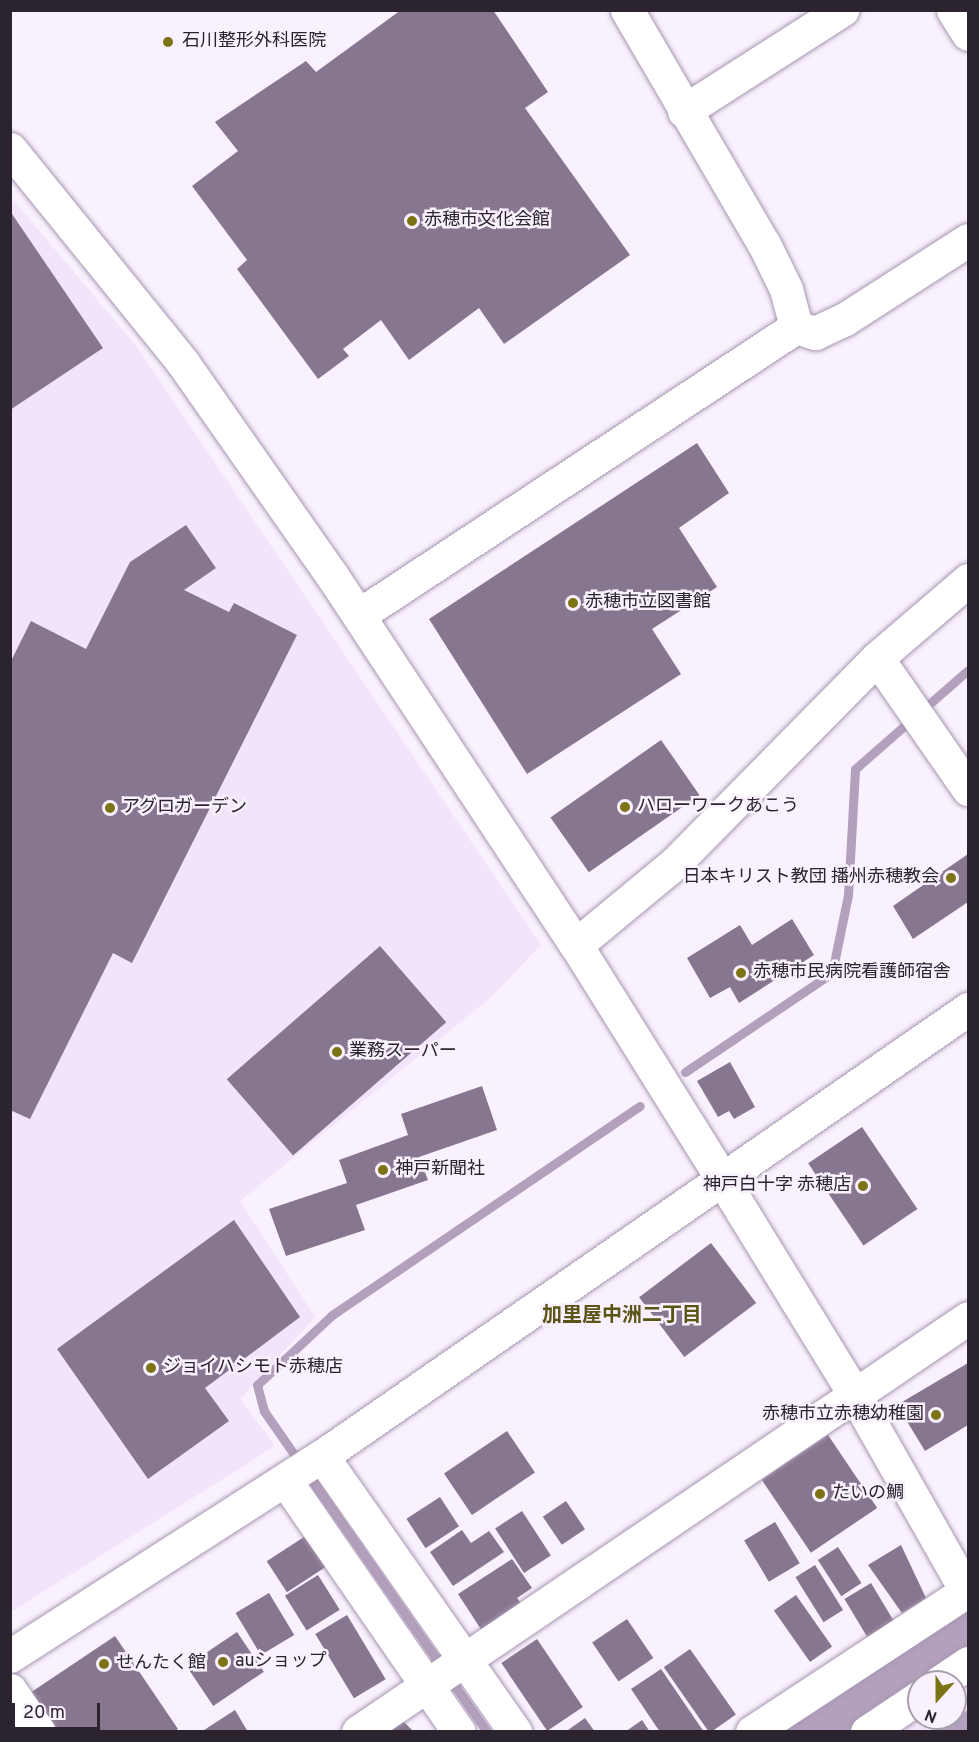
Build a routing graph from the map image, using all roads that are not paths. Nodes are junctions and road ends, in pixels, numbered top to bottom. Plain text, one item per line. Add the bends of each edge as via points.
1 (627, 10) edge
2 (842, 10) edge
3 (953, 10) edge
4 (969, 34) edge
5 (684, 111) junction
6 (10, 149) edge
7 (969, 240) edge
8 (796, 327) junction
9 (969, 580) edge
10 (359, 615) junction
11 (877, 658) junction
12 (968, 786) edge
13 (576, 945) junction
14 (969, 1009) edge
15 (722, 1179) junction
16 (969, 1318) edge
17 (856, 1397) junction
18 (303, 1469) junction
19 (968, 1592) edge
20 (10, 1656) edge
21 (466, 1661) junction
22 (428, 1686) junction
23 (10, 1690) edge
24 (907, 1704) edge
25 (39, 1731) edge
26 (358, 1731) edge
27 (459, 1731) edge
28 (515, 1731) edge
29 (752, 1731) edge
30 (867, 1731) edge

1 - 5 street
2 - 5 street
3 - 4 street
5 - 8 street via 764,244 786,290
6 - 10 street via 183,363
7 - 8 street via 845,319 815,333
8 - 10 street
9 - 11 street
10 - 13 street
11 - 12 street
11 - 13 street via 675,863
13 - 15 street
14 - 15 street
15 - 17 street
15 - 18 street
16 - 17 street
17 - 19 street
17 - 21 street
18 - 20 street
18 - 21 street
18 - 22 street
19 - 29 street
21 - 22 street
21 - 28 street
22 - 26 street
22 - 27 street
23 - 25 street
24 - 30 street

